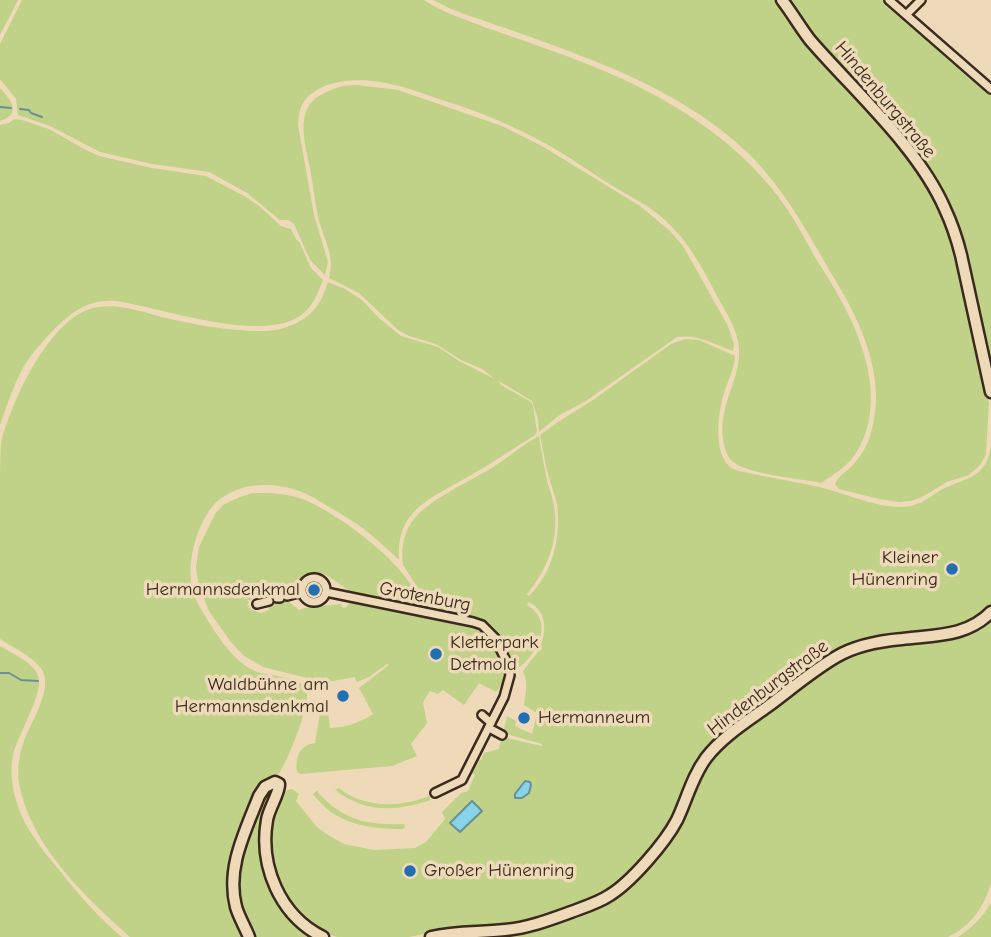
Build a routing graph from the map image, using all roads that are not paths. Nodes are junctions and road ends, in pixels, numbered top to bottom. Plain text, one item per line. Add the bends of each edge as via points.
1 (782, 0) edge
2 (889, 0) edge
3 (921, 0) edge
4 (906, 15) junction
5 (991, 89) edge
6 (991, 392) edge
7 (302, 592) junction
8 (326, 592) junction
9 (274, 600) dead end
10 (991, 612) edge
11 (482, 715) dead end
12 (490, 725) junction
13 (502, 735) dead end
14 (435, 793) dead end
15 (249, 937) edge
16 (323, 937) edge
17 (431, 937) edge

1 - 6 main road, Hindenburgstraße via 808,37 890,128 945,208 961,255
2 - 4 street
3 - 4 street
4 - 5 street
7 - 8 street via 309,601 319,600
7 - 8 street via 303,584 317,578
7 - 9 street
8 - 12 street, Grotenburg via 488,627 513,671
10 - 17 main road, Hindenburgstraße via 976,625 955,633 851,649 811,674 711,752 674,826 611,894 530,926
11 - 12 street
12 - 13 street
12 - 14 street, Grotenburg via 462,780
15 - 16 main road via 236,908 233,869 258,796 274,782 280,787 266,831 270,875 292,912

